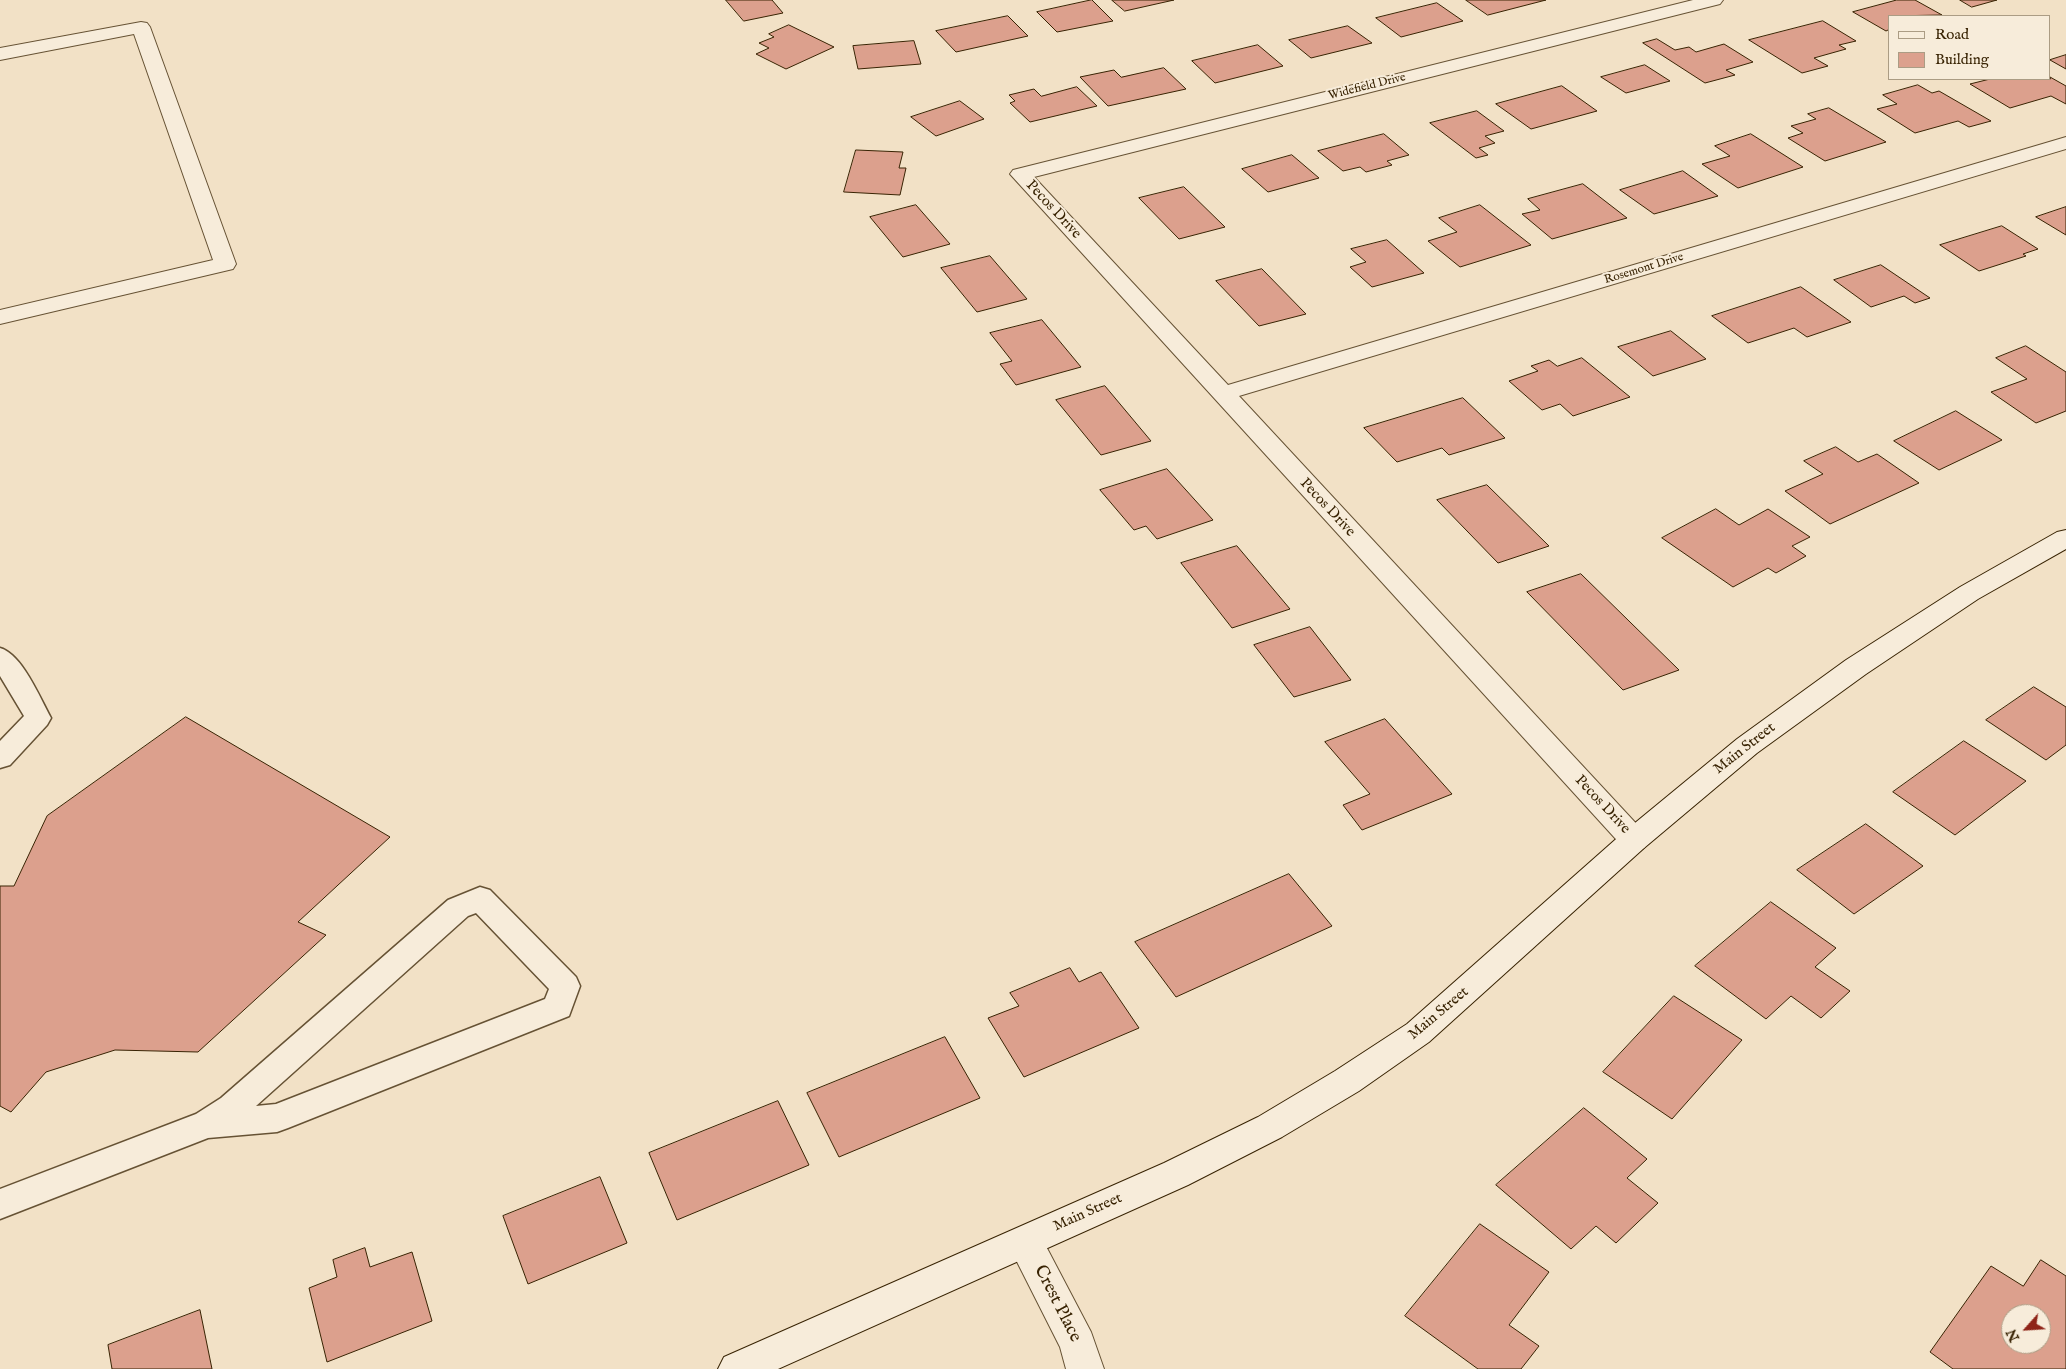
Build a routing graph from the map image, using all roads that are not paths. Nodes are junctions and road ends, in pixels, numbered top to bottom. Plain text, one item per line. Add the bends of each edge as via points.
1 (1714, 0) edge
2 (0, 54) edge
3 (2066, 144) edge
4 (1020, 174) joint
5 (0, 317) edge
6 (1222, 394) junction
7 (2066, 538) edge
8 (0, 657) edge
9 (0, 758) edge
10 (1634, 840) junction
11 (207, 1124) junction
12 (0, 1204) edge
13 (1025, 1242) junction
14 (737, 1369) edge
15 (1085, 1369) edge

1 - 4 street, Widefield Drive
2 - 5 street via 141,28 225,264
3 - 6 street, Rosemont Drive
4 - 6 street, Pecos Drive
6 - 10 street, Pecos Drive
7 - 10 street, Main Street via 1969,593 1856,667 1747,746
8 - 9 lane via 18,681 38,718
10 - 13 street, Main Street via 1418,1033 1347,1082 1270,1127 1185,1170
11 - 11 lane via 232,1108 458,908 480,898 565,986 558,1007 277,1118
11 - 12 lane
13 - 14 street, Main Street
13 - 15 street, Crest Place via 1078,1344

